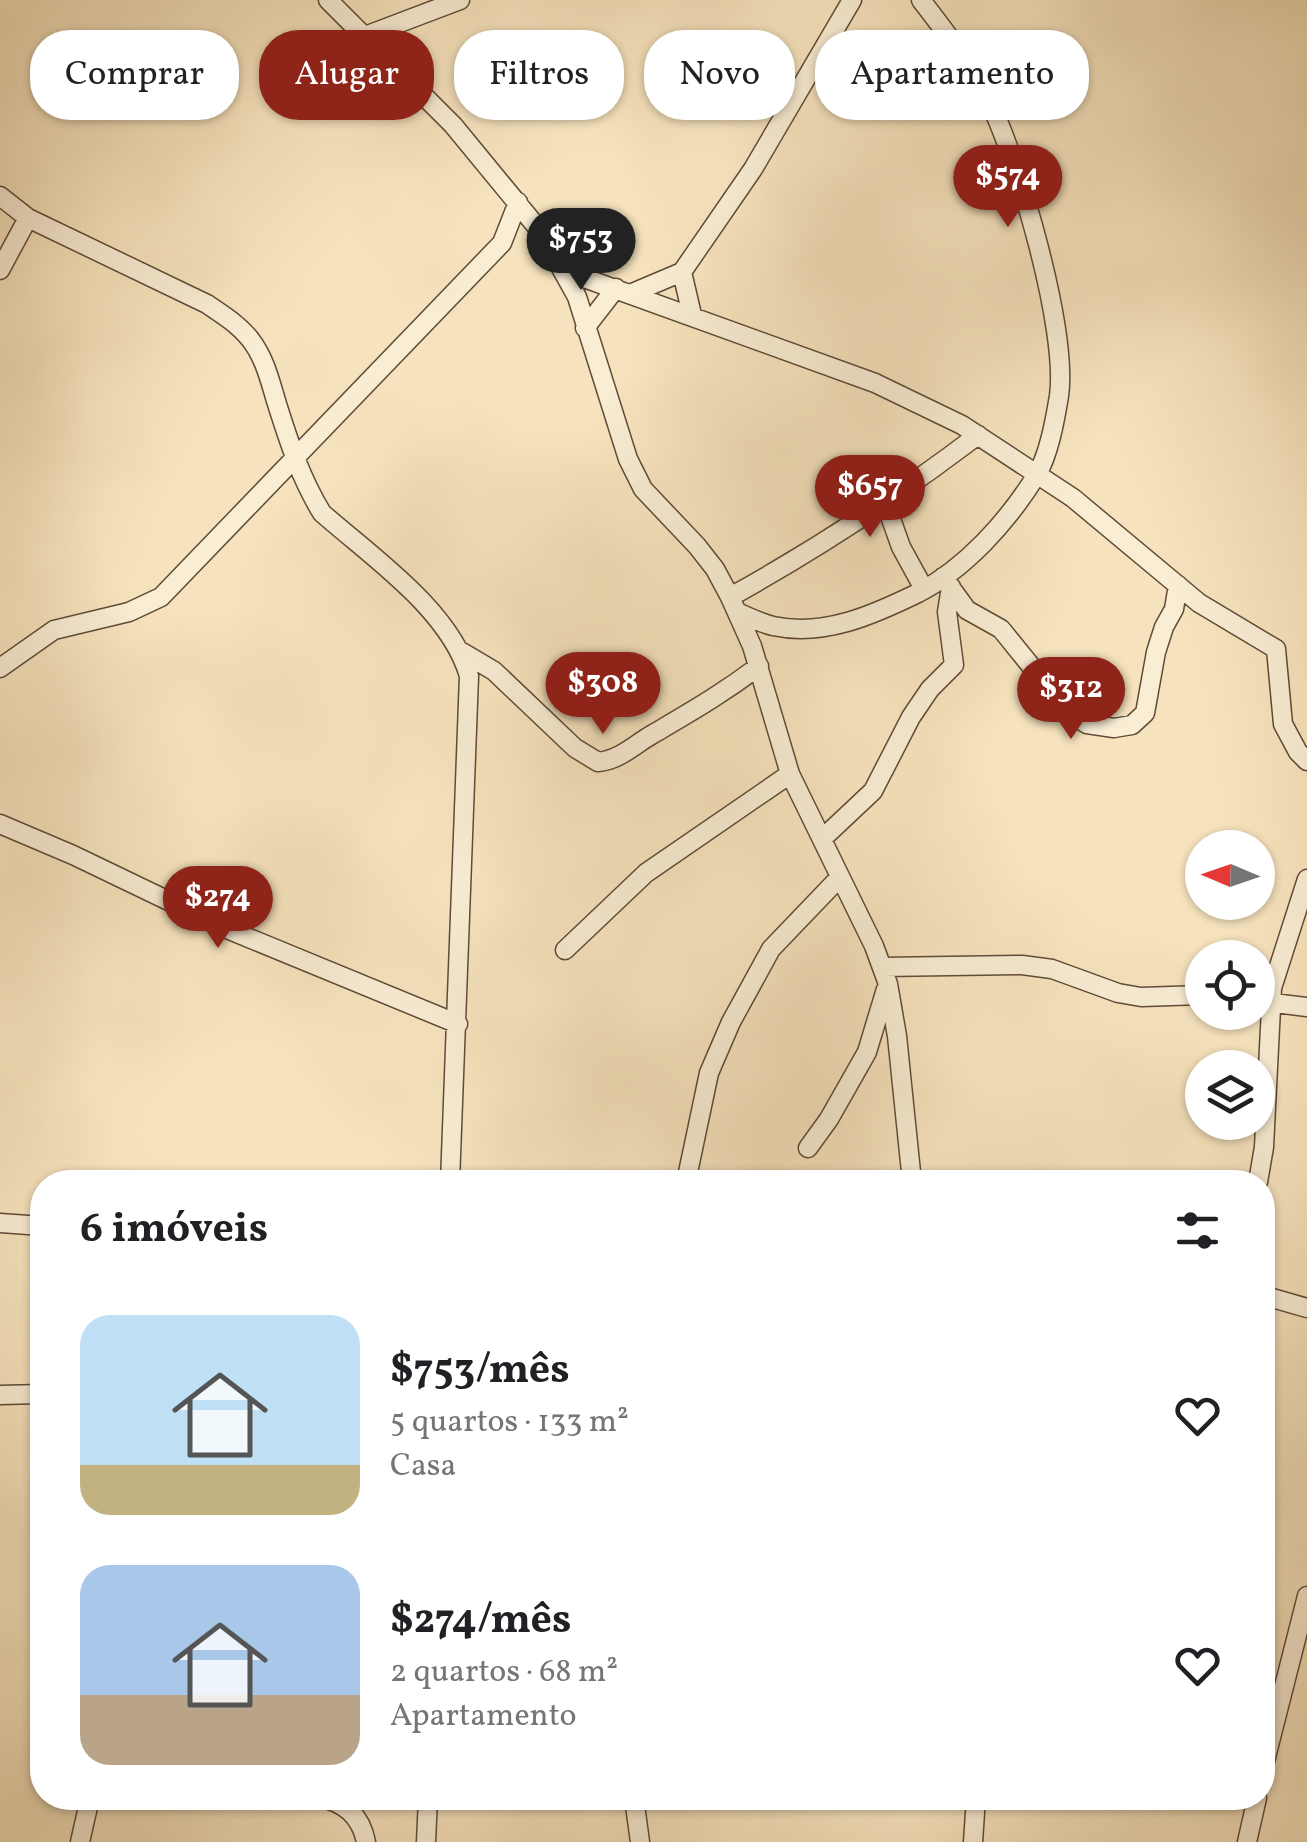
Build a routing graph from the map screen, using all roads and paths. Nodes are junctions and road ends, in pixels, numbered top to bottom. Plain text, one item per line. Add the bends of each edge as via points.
1 (328, 0) edge
2 (460, 0) edge
3 (852, 0) edge
4 (921, 0) edge
5 (358, 30) edge
6 (380, 30) edge
7 (434, 106) edge
8 (0, 196) edge
9 (518, 202) junction
10 (28, 218) junction
11 (541, 232) junction
12 (502, 243) junction
13 (0, 270) edge
14 (565, 271) junction
15 (682, 272) junction
16 (623, 291) junction
17 (692, 315) junction
18 (585, 328) junction
19 (978, 435) junction
20 (294, 456) junction
21 (1038, 473) junction
22 (885, 502) junction
23 (947, 582) junction
24 (1178, 585) junction
25 (924, 589) junction
26 (1199, 603) junction
27 (734, 604) junction
28 (1174, 609) junction
29 (773, 626) junction
30 (752, 646) junction
31 (462, 652) junction
32 (759, 666) junction
33 (0, 668) edge
34 (1307, 761) edge
35 (790, 774) junction
36 (0, 824) edge
37 (822, 839) junction
38 (840, 877) junction
39 (1307, 878) edge
40 (565, 950) dead end
41 (1275, 970) edge
42 (885, 975) junction
43 (1185, 996) edge
44 (1275, 1003) edge
45 (1307, 1007) edge
46 (458, 1024) junction
47 (1264, 1030) edge
48 (808, 1148) dead end
49 (451, 1170) edge
50 (689, 1170) edge
51 (911, 1170) edge
52 (1260, 1170) edge
53 (0, 1224) edge
54 (30, 1225) edge
55 (1275, 1298) edge
56 (1307, 1308) edge
57 (30, 1394) edge
58 (0, 1395) edge
59 (1307, 1596) edge
60 (1275, 1722) edge
61 (87, 1810) edge
62 (347, 1810) edge
63 (427, 1810) edge
64 (636, 1810) edge
65 (975, 1810) edge
66 (1255, 1810) edge
67 (80, 1842) edge
68 (366, 1842) edge
69 (426, 1842) edge
70 (640, 1842) edge
71 (973, 1842) edge
72 (1248, 1842) edge

1 - 5 street
2 - 6 street
3 - 15 street via 753,169
4 - 21 street via 988,100 1021,183 1057,337 1060,392
7 - 9 street
8 - 10 street
9 - 11 street
9 - 12 street
10 - 13 street
10 - 20 street via 231,320 267,368
11 - 12 street
11 - 14 street
12 - 20 street
14 - 16 street
14 - 18 street
15 - 16 street
15 - 17 street
16 - 17 street
16 - 18 street
17 - 19 street via 875,384
18 - 27 street via 643,490 706,557
19 - 21 street
19 - 22 street
20 - 31 street via 322,513 443,624
20 - 33 street via 161,597 54,630
21 - 23 street
21 - 24 street
22 - 25 street
22 - 27 street
23 - 25 street
23 - 28 street via 967,610 1001,629 1069,713 1114,728 1132,725 1146,712 1156,652
23 - 37 street via 954,665 930,688 873,792
24 - 26 street
24 - 28 street
25 - 29 street via 855,622
26 - 28 street
26 - 34 street via 1276,649 1282,724
27 - 29 street
27 - 30 street
29 - 30 street
30 - 32 street
31 - 32 street via 598,762 691,714
31 - 46 street via 469,676
32 - 35 street
35 - 37 street
35 - 40 street via 646,873
36 - 46 street via 227,929
37 - 38 street
38 - 42 street
38 - 50 street via 771,949 731,1022 709,1072
39 - 41 street
42 - 43 street via 1022,965 1118,994
42 - 48 street via 867,1052
42 - 51 street
44 - 45 street
46 - 49 street
47 - 52 street
53 - 54 street
55 - 56 street
57 - 58 street
59 - 60 street
61 - 67 street
62 - 68 street via 362,1825
63 - 69 street
64 - 70 street
65 - 71 street
66 - 72 street

